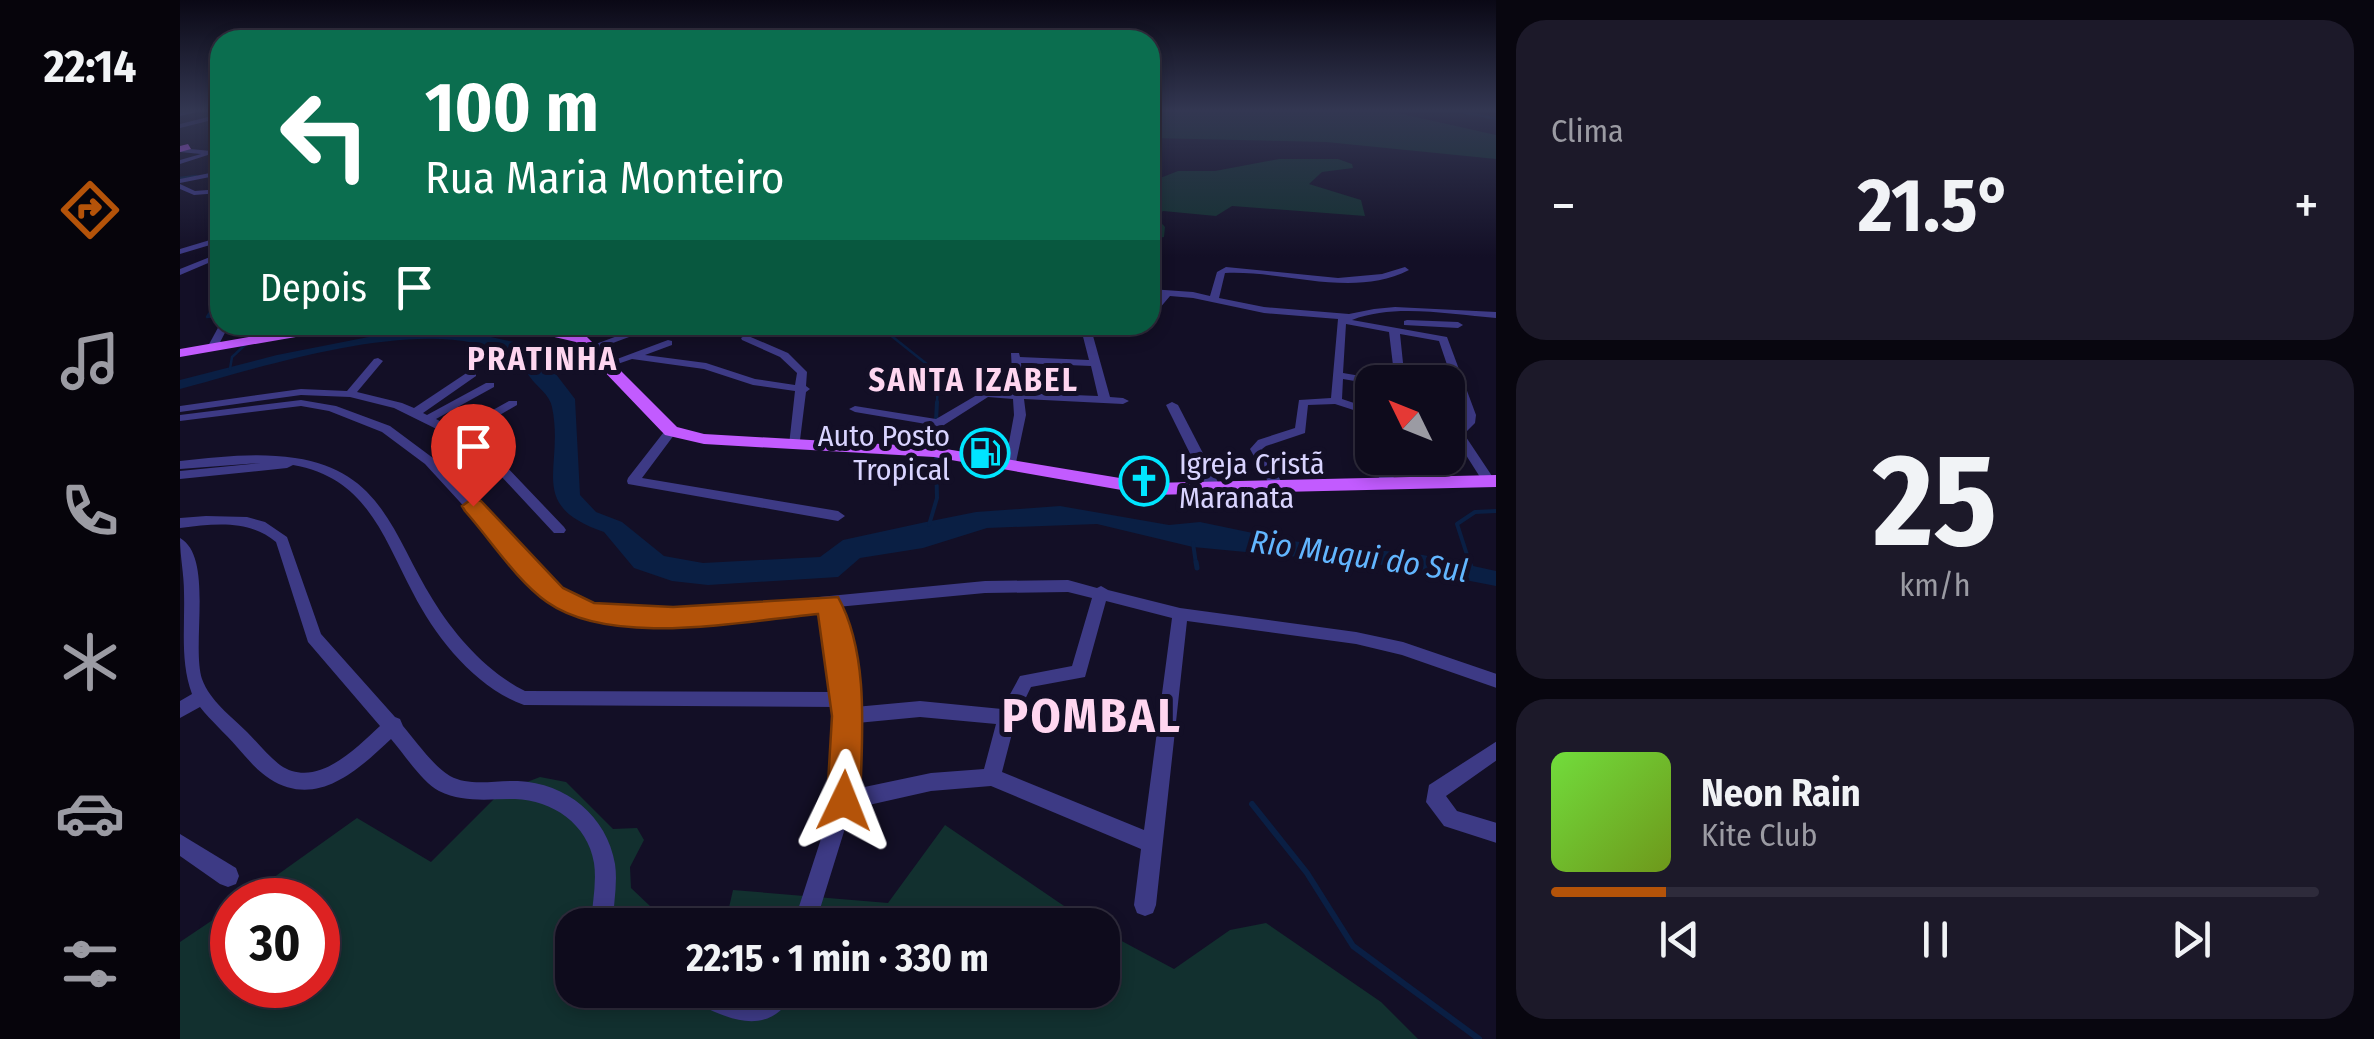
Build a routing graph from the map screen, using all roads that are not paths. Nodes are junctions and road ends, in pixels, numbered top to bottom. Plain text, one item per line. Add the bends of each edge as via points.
1 (210, 176) edge
2 (180, 184) edge
3 (210, 192) edge
4 (210, 242) edge
5 (180, 252) edge
6 (210, 260) edge
7 (1404, 270) dead end
8 (180, 272) edge
9 (1160, 293) edge
10 (1168, 293) junction
11 (1214, 299) junction
12 (1160, 302) edge
13 (1496, 316) edge
14 (1345, 319) junction
15 (1372, 325) junction
16 (1458, 325) dead end
17 (1394, 328) junction
18 (219, 335) edge
19 (285, 335) edge
20 (566, 335) edge
21 (630, 335) edge
22 (1088, 335) edge
23 (746, 338) dead end
24 (668, 343) dead end
25 (212, 348) junction
26 (590, 348) junction
27 (180, 353) edge
28 (632, 356) junction
29 (378, 361) dead end
30 (1096, 362) junction
31 (606, 365) junction
32 (1398, 365) edge
33 (1452, 365) edge
34 (472, 374) dead end
35 (1338, 376) junction
36 (1355, 379) edge
37 (490, 385) dead end
38 (804, 389) junction
39 (350, 394) junction
40 (1019, 395) junction
41 (306, 398) junction
42 (1105, 400) junction
43 (1123, 401) dead end
44 (1336, 401) junction
45 (1465, 401) edge
46 (513, 403) dead end
47 (1172, 405) dead end
48 (1355, 407) edge
49 (180, 408) edge
50 (855, 409) dead end
51 (416, 412) junction
52 (180, 418) edge
53 (429, 418) junction
54 (938, 424) junction
55 (1465, 425) edge
56 (671, 431) junction
57 (460, 433) junction
58 (795, 446) junction
59 (1465, 447) edge
60 (934, 452) junction
61 (1011, 464) junction
62 (183, 472) edge
63 (1384, 475) edge
64 (1493, 482) edge
65 (1392, 484) junction
66 (1277, 486) junction
67 (1206, 488) junction
68 (838, 516) dead end
69 (180, 523) edge
70 (560, 530) dead end
71 (180, 543) edge
72 (1101, 592) junction
73 (829, 604) junction
74 (1188, 615) junction
75 (1496, 681) edge
76 (203, 696) junction
77 (847, 708) junction
78 (180, 710) edge
79 (1006, 717) junction
80 (394, 725) junction
81 (1496, 750) edge
82 (991, 778) junction
83 (844, 801) junction
84 (1496, 833) edge
85 (1152, 843) junction
86 (180, 844) edge
87 (228, 876) dead end
88 (1145, 905) dead end
89 (603, 908) edge
90 (809, 908) edge
91 (729, 1008) edge
92 (772, 1008) edge

1 - 2 street
2 - 3 street
4 - 5 street
6 - 8 street
7 - 11 street via 1346,281 1226,270
9 - 10 street
10 - 11 street
10 - 12 street
11 - 14 street
13 - 14 street via 1412,312
14 - 15 street
14 - 35 street
15 - 16 street
15 - 17 street
17 - 32 street
17 - 33 street via 1443,339
18 - 25 street
19 - 25 main road
20 - 26 main road
21 - 26 street
22 - 30 street
23 - 38 street via 794,362
24 - 28 street
25 - 27 main road
26 - 31 main road
28 - 31 street
28 - 38 street
29 - 39 street
30 - 40 street via 1015,358
30 - 42 street
31 - 56 main road
34 - 51 street
35 - 36 street
35 - 44 street
37 - 53 street
38 - 58 street
39 - 41 street
39 - 51 street
40 - 42 street
40 - 54 street via 978,396
40 - 61 street
41 - 49 street via 259,395
41 - 52 street
41 - 73 street via 409,442 544,585 590,613 673,617
42 - 43 street
44 - 48 street
44 - 66 street via 1303,402 1301,430 1256,449
45 - 55 street
46 - 57 street
47 - 67 street
50 - 54 street
51 - 53 street
53 - 57 street
54 - 60 street
56 - 58 main road
56 - 68 street via 633,481
57 - 70 street
58 - 60 main road
59 - 64 street
60 - 61 main road
61 - 67 main road via 1117,485
62 - 77 street via 303,462 344,479 388,527 432,618 510,692
63 - 65 street
64 - 65 main road
65 - 66 main road
66 - 67 main road
69 - 80 street via 248,522 274,532 314,637
71 - 76 street via 195,605 192,675
72 - 73 street via 985,587
72 - 74 street
72 - 79 street via 1080,672 1026,681
73 - 77 street
74 - 75 street via 1356,638
74 - 85 street
76 - 78 street
76 - 80 street via 278,775 301,782 352,763
77 - 79 street
77 - 83 street
79 - 82 street
80 - 89 street via 438,780 457,792 527,790 576,810 598,838 605,865
81 - 84 street via 1436,792 1451,818
82 - 83 street via 930,782
82 - 85 street
83 - 90 street
85 - 88 street
86 - 87 street
91 - 92 street via 762,1016

